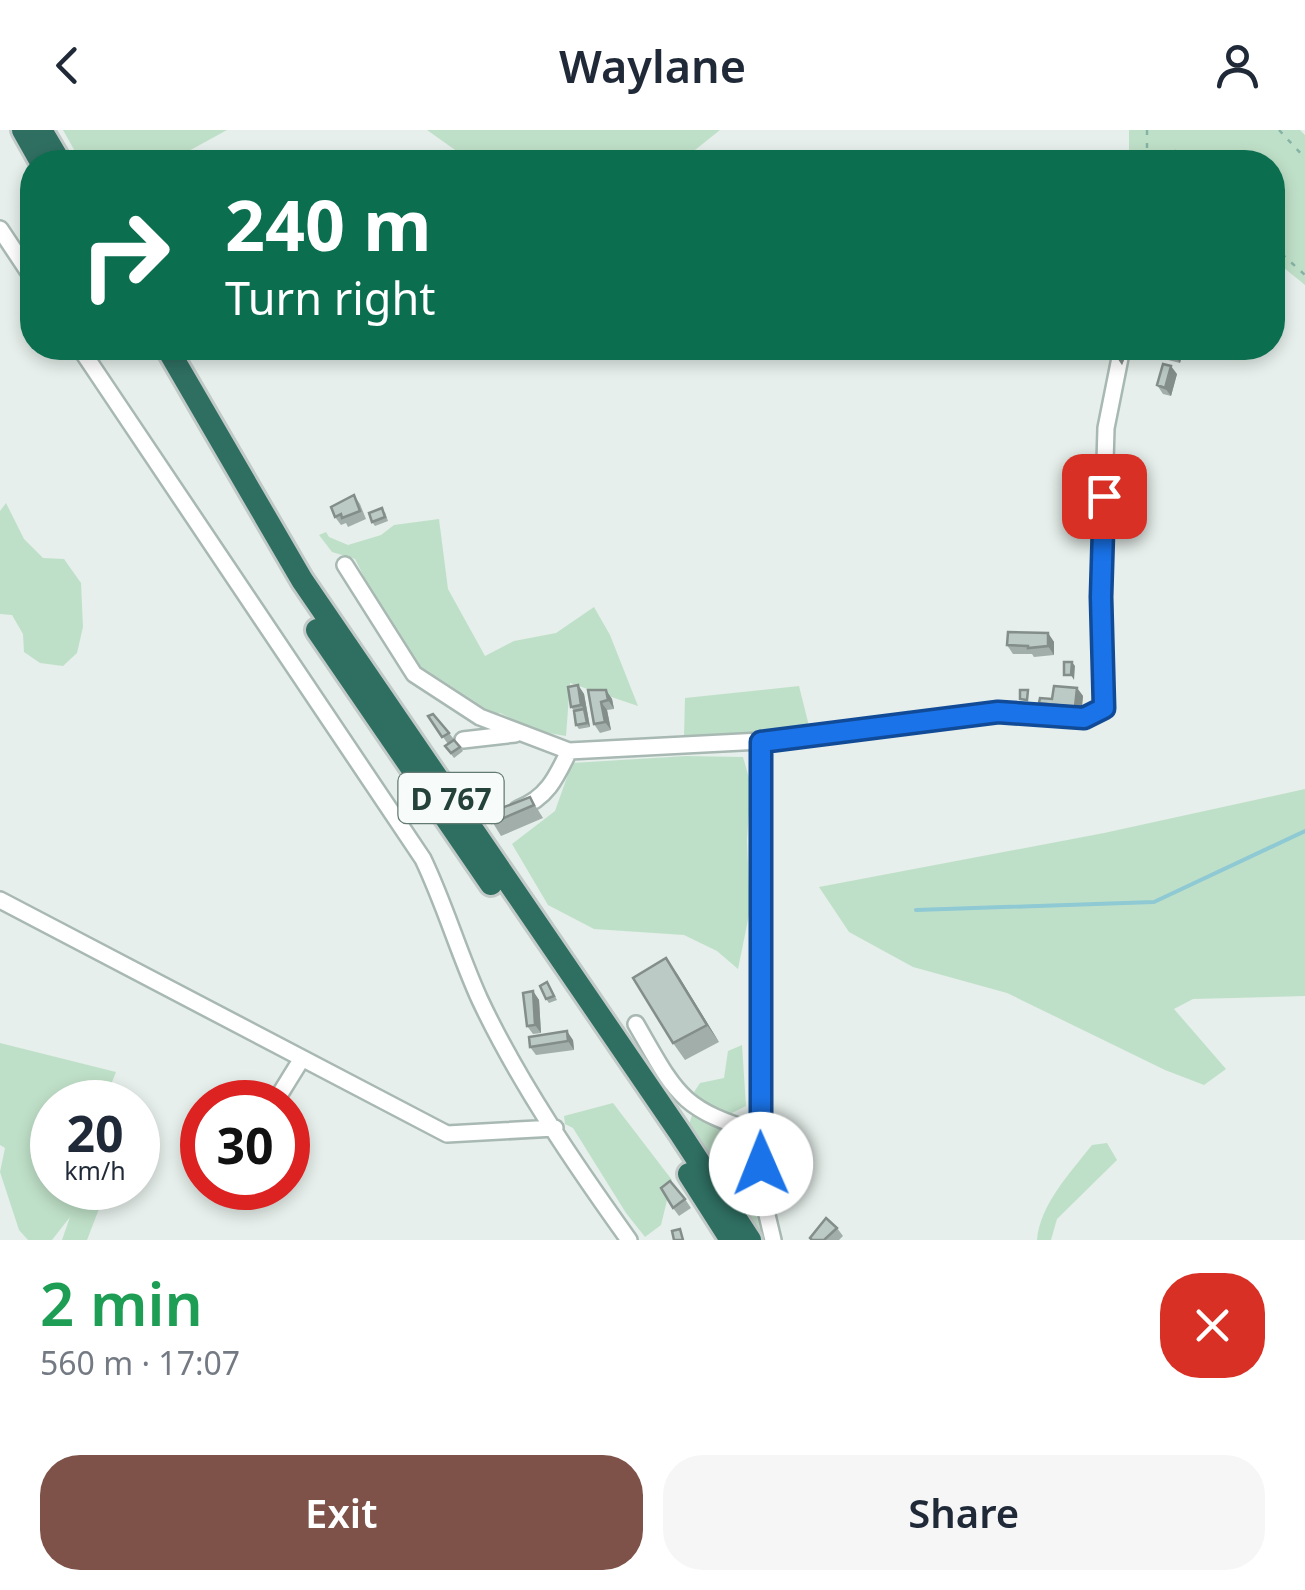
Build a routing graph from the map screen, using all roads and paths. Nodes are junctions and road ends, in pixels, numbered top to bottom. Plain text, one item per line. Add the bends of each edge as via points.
1 (1280, 130) edge
2 (1305, 158) edge
3 (0, 229) edge
4 (1285, 256) edge
5 (20, 260) edge
6 (1305, 274) edge
7 (88, 360) edge
8 (155, 360) edge
9 (173, 360) edge
10 (1120, 360) edge
11 (345, 564) dead end
12 (519, 734) junction
13 (463, 740) dead end
14 (761, 742) junction
15 (568, 751) junction
16 (512, 812) edge
17 (0, 900) edge
18 (636, 1024) dead end
19 (302, 1060) junction
20 (289, 1080) edge
21 (555, 1128) junction
22 (760, 1133) junction
23 (630, 1240) edge
24 (732, 1240) edge
25 (750, 1240) edge
26 (773, 1240) edge

1 - 2 path
3 - 5 street
4 - 6 path
7 - 21 street via 424,859 479,997
8 - 24 highway, D 767 via 296,599
9 - 25 highway, D 767 via 312,594
10 - 14 street via 1106,428 1104,708 1084,718 998,712
11 - 12 street via 414,674 480,718
12 - 13 street
12 - 15 street
14 - 15 street
14 - 22 street
15 - 16 street via 552,787
17 - 19 street
18 - 22 street via 674,1090 711,1118
19 - 20 street
19 - 21 street via 447,1134
21 - 23 street
22 - 26 street via 762,1194

